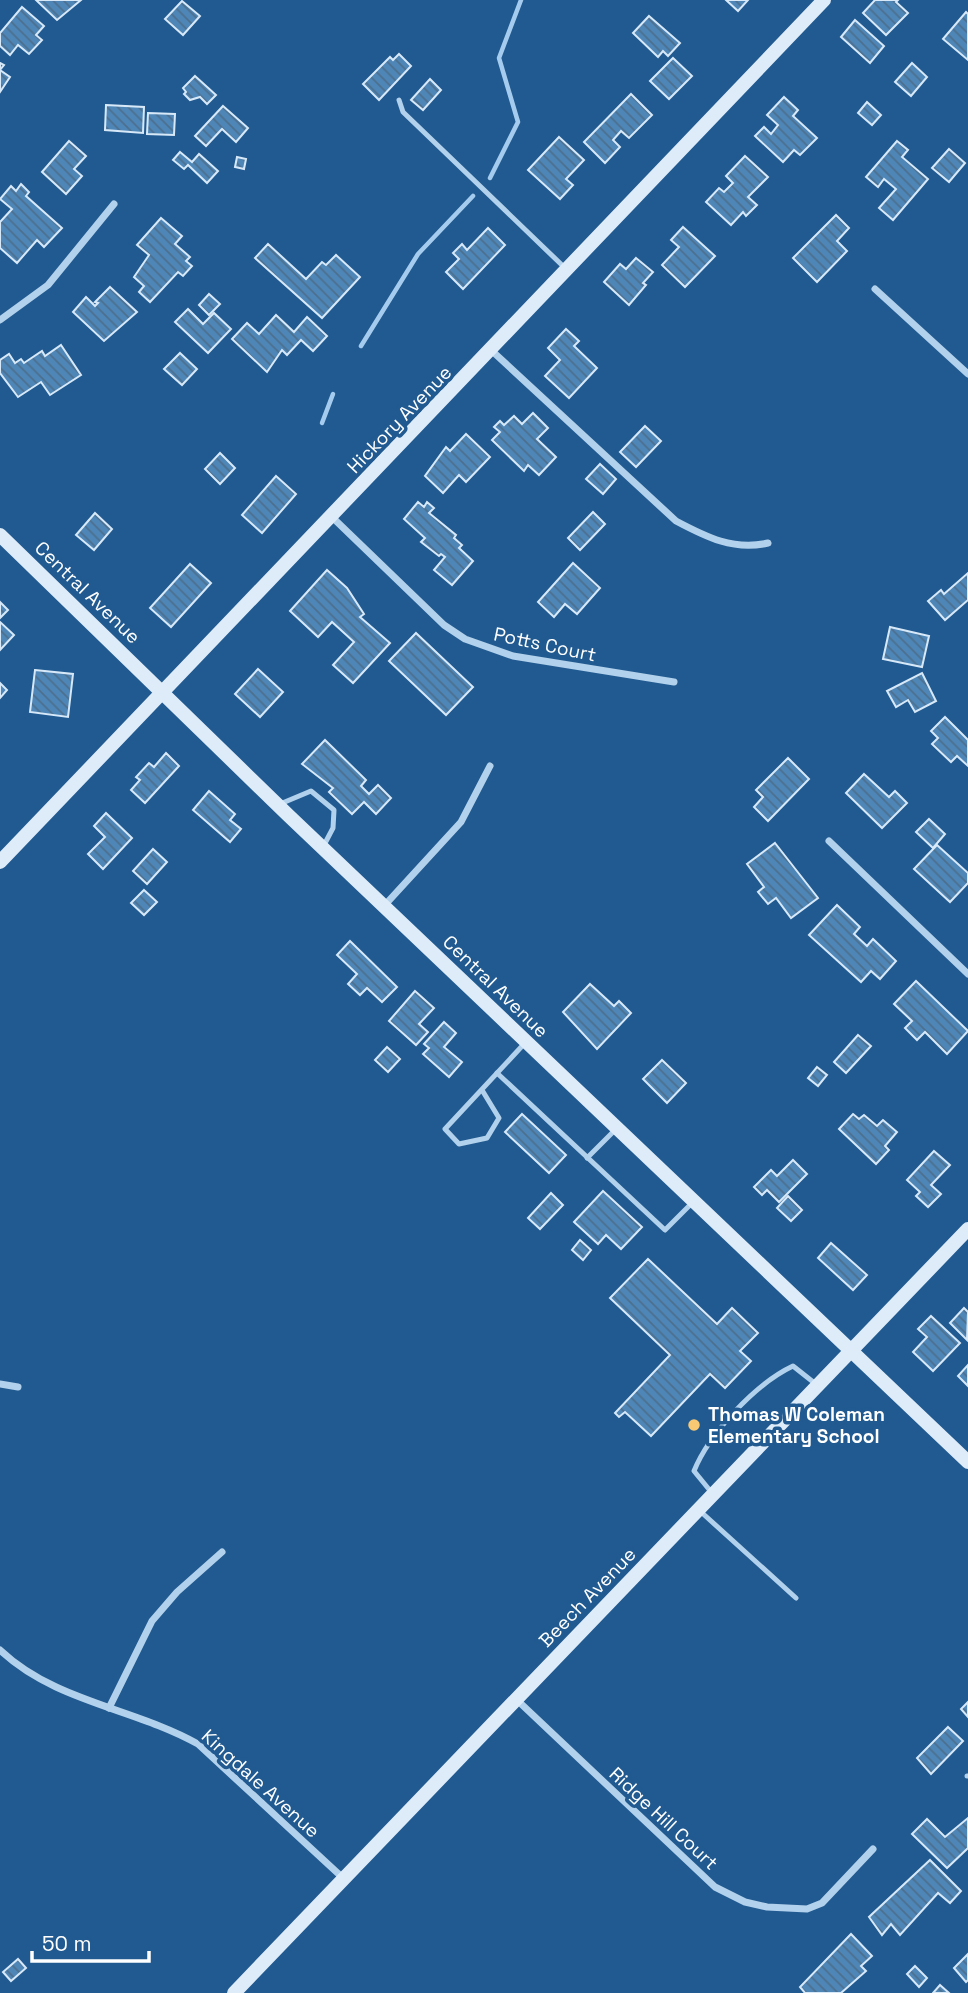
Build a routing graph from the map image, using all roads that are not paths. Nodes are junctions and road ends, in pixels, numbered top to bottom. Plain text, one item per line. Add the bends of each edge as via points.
1 (824, 0) edge
2 (399, 100) dead end
3 (114, 204) dead end
4 (567, 270) junction
5 (874, 289) dead end
6 (0, 320) edge
7 (491, 350) junction
8 (968, 374) edge
9 (332, 517) junction
10 (0, 534) edge
11 (768, 543) dead end
12 (674, 682) dead end
13 (164, 694) junction
14 (490, 766) dead end
15 (278, 805) junction
16 (829, 841) dead end
17 (323, 848) junction
18 (2, 856) edge
19 (384, 906) junction
20 (968, 974) edge
21 (527, 1042) junction
22 (497, 1073) junction
23 (482, 1090) junction
24 (617, 1128) junction
25 (587, 1158) junction
26 (694, 1201) junction
27 (968, 1229) edge
28 (851, 1351) junction
29 (0, 1384) edge
30 (817, 1385) junction
31 (18, 1387) dead end
32 (968, 1462) edge
33 (713, 1493) junction
34 (697, 1509) junction
35 (222, 1552) dead end
36 (796, 1598) dead end
37 (0, 1650) edge
38 (516, 1699) junction
39 (109, 1708) junction
40 (873, 1849) dead end
41 (344, 1879) junction
42 (234, 1993) edge

1 - 4 street, Hickory Avenue
2 - 4 lane via 403,112
3 - 6 street via 48,285
4 - 7 street, Hickory Avenue
5 - 8 street
7 - 9 street, Hickory Avenue
7 - 11 street via 676,521 707,537 748,548
9 - 12 street, Potts Court via 444,625 466,639 513,656
9 - 13 street, Hickory Avenue
10 - 13 street, Central Avenue
13 - 15 street, Central Avenue
13 - 18 street, Hickory Avenue
14 - 19 street via 461,822
15 - 17 street, Central Avenue
15 - 17 lane via 312,791 334,810 333,828
16 - 20 street
17 - 19 street, Central Avenue
19 - 21 street, Central Avenue
21 - 22 lane
21 - 24 street, Central Avenue
22 - 23 lane
22 - 25 lane
23 - 23 lane via 445,1129 459,1144 487,1138 499,1118
24 - 25 lane
24 - 26 street, Central Avenue
25 - 26 lane via 665,1230
26 - 28 street, Central Avenue
27 - 28 street, Beech Avenue
28 - 30 street, Beech Avenue
28 - 32 street, Central Avenue
29 - 31 street
30 - 33 street, Beech Avenue
30 - 33 lane via 793,1366 771,1377 704,1448 694,1471
33 - 34 street, Beech Avenue
34 - 36 lane
34 - 38 street, Beech Avenue
35 - 39 street via 177,1592 152,1622
37 - 39 street, Kingdale Avenue via 33,1677
38 - 40 street, Ridge Hill Court via 697,1873 734,1898 767,1907 813,1908
38 - 41 street, Beech Avenue
39 - 41 street, Kingdale Avenue via 198,1744
41 - 42 street, Beech Avenue

